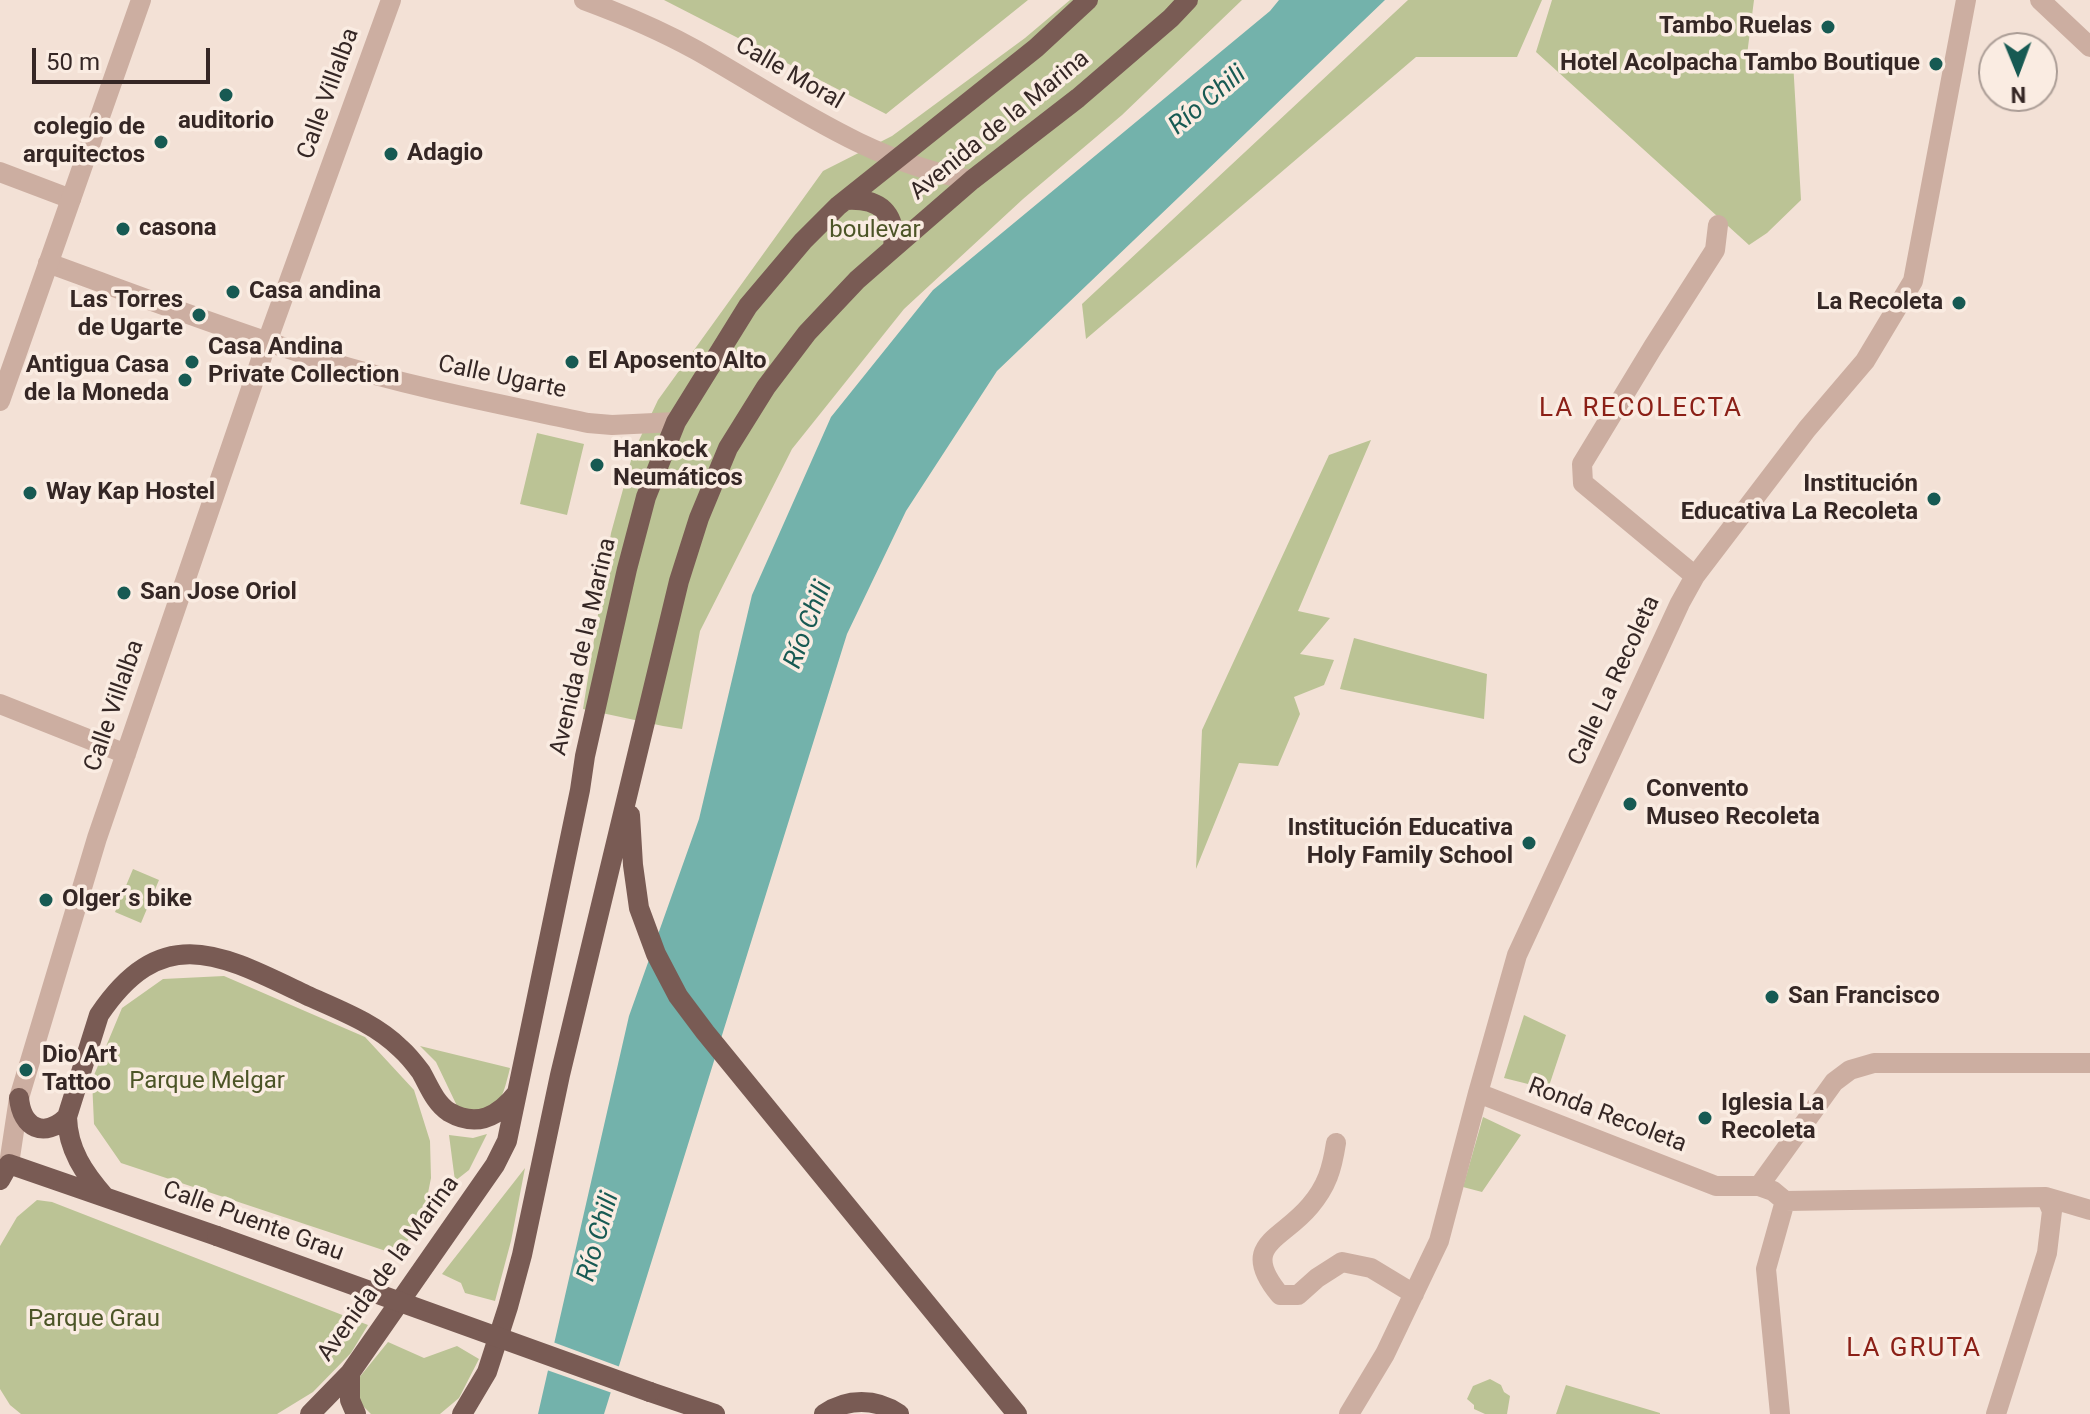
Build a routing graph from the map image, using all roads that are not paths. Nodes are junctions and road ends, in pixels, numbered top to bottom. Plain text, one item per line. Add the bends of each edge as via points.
1 (141, 0) edge
2 (391, 0) edge
3 (584, 0) edge
4 (1088, 0) edge
5 (1188, 0) edge
6 (1966, 0) edge
7 (2040, 0) edge
8 (2090, 47) edge
9 (896, 159) junction
10 (0, 172) edge
11 (972, 180) junction
12 (71, 199) junction
13 (846, 200) junction
14 (1718, 225) dead end
15 (893, 248) junction
16 (48, 263) junction
17 (267, 342) junction
18 (0, 401) edge
19 (676, 422) junction
20 (1695, 576) junction
21 (0, 704) edge
22 (126, 754) junction
23 (636, 767) junction
24 (2090, 1063) edge
25 (517, 1093) junction
26 (1478, 1093) junction
27 (19, 1098) junction
28 (67, 1117) junction
29 (1336, 1143) dead end
30 (3, 1168) edge
31 (1759, 1186) junction
32 (105, 1197) junction
33 (2046, 1197) junction
34 (1785, 1201) junction
35 (2090, 1210) edge
36 (1414, 1294) junction
37 (350, 1373) junction
38 (310, 1414) edge
39 (356, 1414) edge
40 (462, 1414) edge
41 (715, 1414) edge
42 (824, 1414) edge
43 (899, 1414) edge
44 (1017, 1414) edge
45 (1349, 1414) edge
46 (1780, 1414) edge
47 (1996, 1414) edge

1 - 12 street
2 - 17 street, Calle Villalba
3 - 9 street, Calle Moral via 681,42 828,127
4 - 9 main road, Avenida de la Marina
5 - 11 main road, Avenida de la Marina via 1078,98
6 - 20 street, Calle La Recoleta via 1913,281 1865,361
7 - 8 street
9 - 11 street, Calle Moral
9 - 13 main road, Avenida de la Marina
10 - 12 street
11 - 15 main road, Avenida de la Marina
12 - 16 street
13 - 15 main road via 860,199 886,211 895,235
13 - 19 main road, Avenida de la Marina via 748,306
14 - 20 street via 1715,250 1582,464 1583,483
15 - 23 main road, Avenida de la Marina via 807,333 728,448 679,581
16 - 17 street, Calle Ugarte
16 - 18 street
17 - 19 street, Calle Ugarte via 412,384 588,423
17 - 22 street, Calle Villalba
19 - 25 main road, Avenida de la Marina via 646,497 627,569
20 - 26 street, Calle La Recoleta via 1517,955
21 - 22 street
22 - 27 street, Calle Villalba
23 - 40 main road, Avenida de la Marina via 522,1255 487,1372
23 - 44 main road via 630,821 639,908 678,996
24 - 31 street via 1874,1063 1850,1070 1834,1082
25 - 28 main road via 487,1118 447,1111 401,1048 370,1026 240,964 185,954 143,969 108,1001 93,1029
25 - 37 main road, Avenida de la Marina via 507,1141 495,1165
26 - 31 street, Ronda Recoleta via 1716,1186
26 - 36 street, Calle La Recoleta via 1439,1241
27 - 28 main road via 23,1116 37,1128 52,1127
27 - 30 street, Calle Villalba
28 - 32 main road via 81,1168
29 - 36 street via 1331,1173 1319,1195 1266,1246 1266,1278 1280,1295 1298,1295 1342,1262 1371,1268
30 - 32 main road, Calle Puente Grau
31 - 34 street
32 - 41 main road, Calle Puente Grau, bridge
33 - 34 street
33 - 35 street
33 - 47 street via 2052,1211 2047,1253
34 - 46 street via 1766,1269
36 - 45 street, Calle La Recoleta
37 - 38 main road, Avenida de la Marina
37 - 39 main road
42 - 43 main road via 855,1401 883,1405

